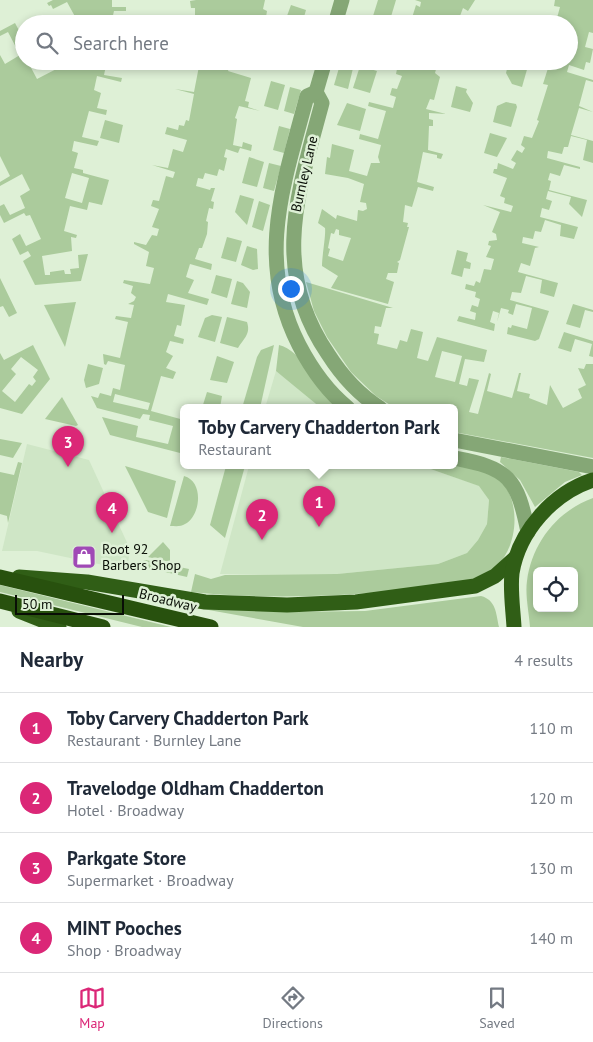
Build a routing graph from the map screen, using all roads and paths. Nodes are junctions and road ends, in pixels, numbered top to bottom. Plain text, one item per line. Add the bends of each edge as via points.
1 (342, 0) edge
2 (338, 15) edge
3 (322, 70) edge
4 (316, 92) junction
5 (344, 404) edge
6 (375, 404) edge
7 (458, 441) edge
8 (458, 459) edge
9 (593, 467) edge
10 (593, 480) edge
11 (528, 532) junction
12 (515, 558) junction
13 (0, 576) edge
14 (0, 602) edge
15 (60, 627) edge
16 (103, 627) edge
17 (211, 627) edge
18 (514, 627) edge

1 - 2 street
3 - 4 street, Burnley Lane
4 - 5 street, Burnley Lane via 307,96 280,196 275,234 276,267 290,326 321,379
4 - 6 street, Burnley Lane via 322,103 298,194 294,221 295,270 305,311 317,338 354,389
7 - 9 street
8 - 11 street via 501,471 517,490
10 - 11 highway via 548,506
11 - 12 highway
12 - 13 highway via 495,576 475,586 356,602 287,605 205,602 87,582
12 - 18 highway via 511,588
13 - 17 highway, Broadway
14 - 15 highway
14 - 16 highway

